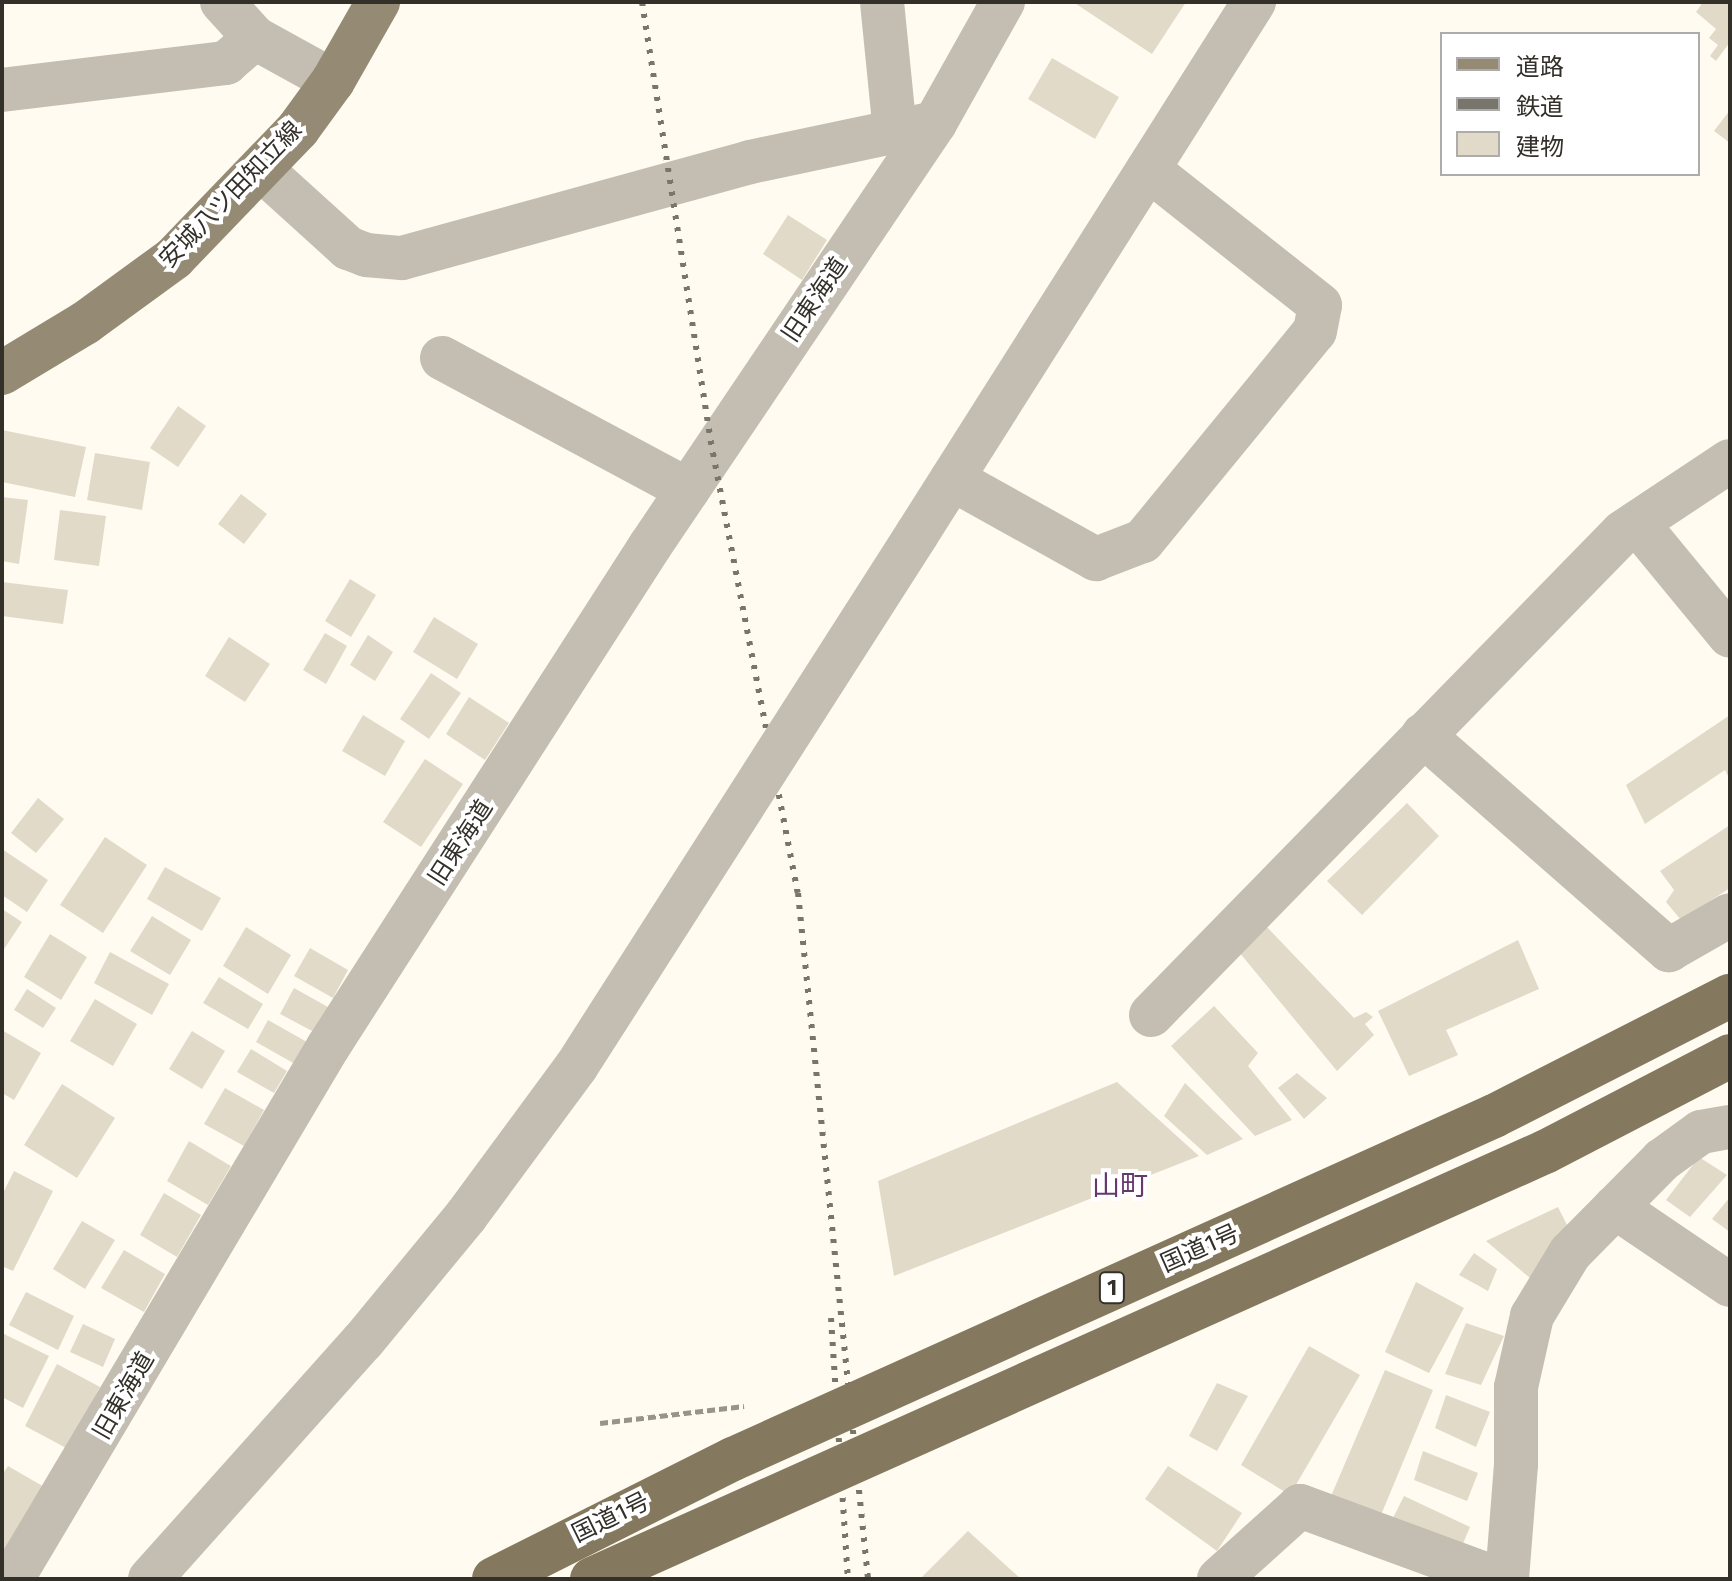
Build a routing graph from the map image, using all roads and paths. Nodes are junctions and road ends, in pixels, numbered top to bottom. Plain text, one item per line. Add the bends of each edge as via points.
1 (222, 2) edge
2 (378, 2) edge
3 (882, 2) edge
4 (1003, 2) edge
5 (1254, 2) edge
6 (255, 38) junction
7 (333, 81) junction
8 (2, 90) edge
9 (915, 128) junction
10 (1148, 169) junction
11 (262, 170) junction
12 (442, 358) dead end
13 (2, 373) edge
14 (1730, 461) edge
15 (952, 479) junction
16 (688, 490) junction
17 (1637, 523) junction
18 (1730, 636) edge
19 (1423, 735) junction
20 (1730, 915) edge
21 (1730, 996) edge
22 (1151, 1015) dead end
23 (1730, 1056) edge
24 (1730, 1127) edge
25 (1615, 1207) junction
26 (1730, 1285) edge
27 (754, 1405) dead end
28 (600, 1423) dead end
29 (12, 1579) edge
30 (150, 1579) edge
31 (494, 1579) edge
32 (592, 1579) edge
33 (1219, 1579) edge
34 (1498, 1579) edge
35 (1507, 1579) edge

1 - 6 street
2 - 7 main road, 安城八ツ田知立線
3 - 9 street
4 - 9 street, 旧東海道
5 - 10 street
6 - 7 street
6 - 8 street via 226,63
7 - 11 main road, 安城八ツ田知立線
9 - 11 street via 736,165 402,258 348,248
9 - 16 street, 旧東海道
10 - 15 street
10 - 15 street via 1320,305 1315,331 1143,541 1096,559
11 - 13 main road, 安城八ツ田知立線 via 174,258 85,323
12 - 16 street
14 - 17 street
15 - 30 street, bridge via 576,1067 466,1216 363,1341
16 - 29 street, 旧東海道 via 328,1047
17 - 18 street
17 - 19 street
19 - 20 street via 1669,950
19 - 22 street
21 - 31 highway, 国道1号 / 1, bridge via 1494,1116 733,1459
23 - 32 highway, 国道1号 / 1, bridge via 1545,1152
24 - 25 street via 1701,1132 1662,1160
25 - 26 street
25 - 35 street via 1570,1253 1532,1316 1516,1387
27 - 28 path
33 - 34 street via 1300,1506

